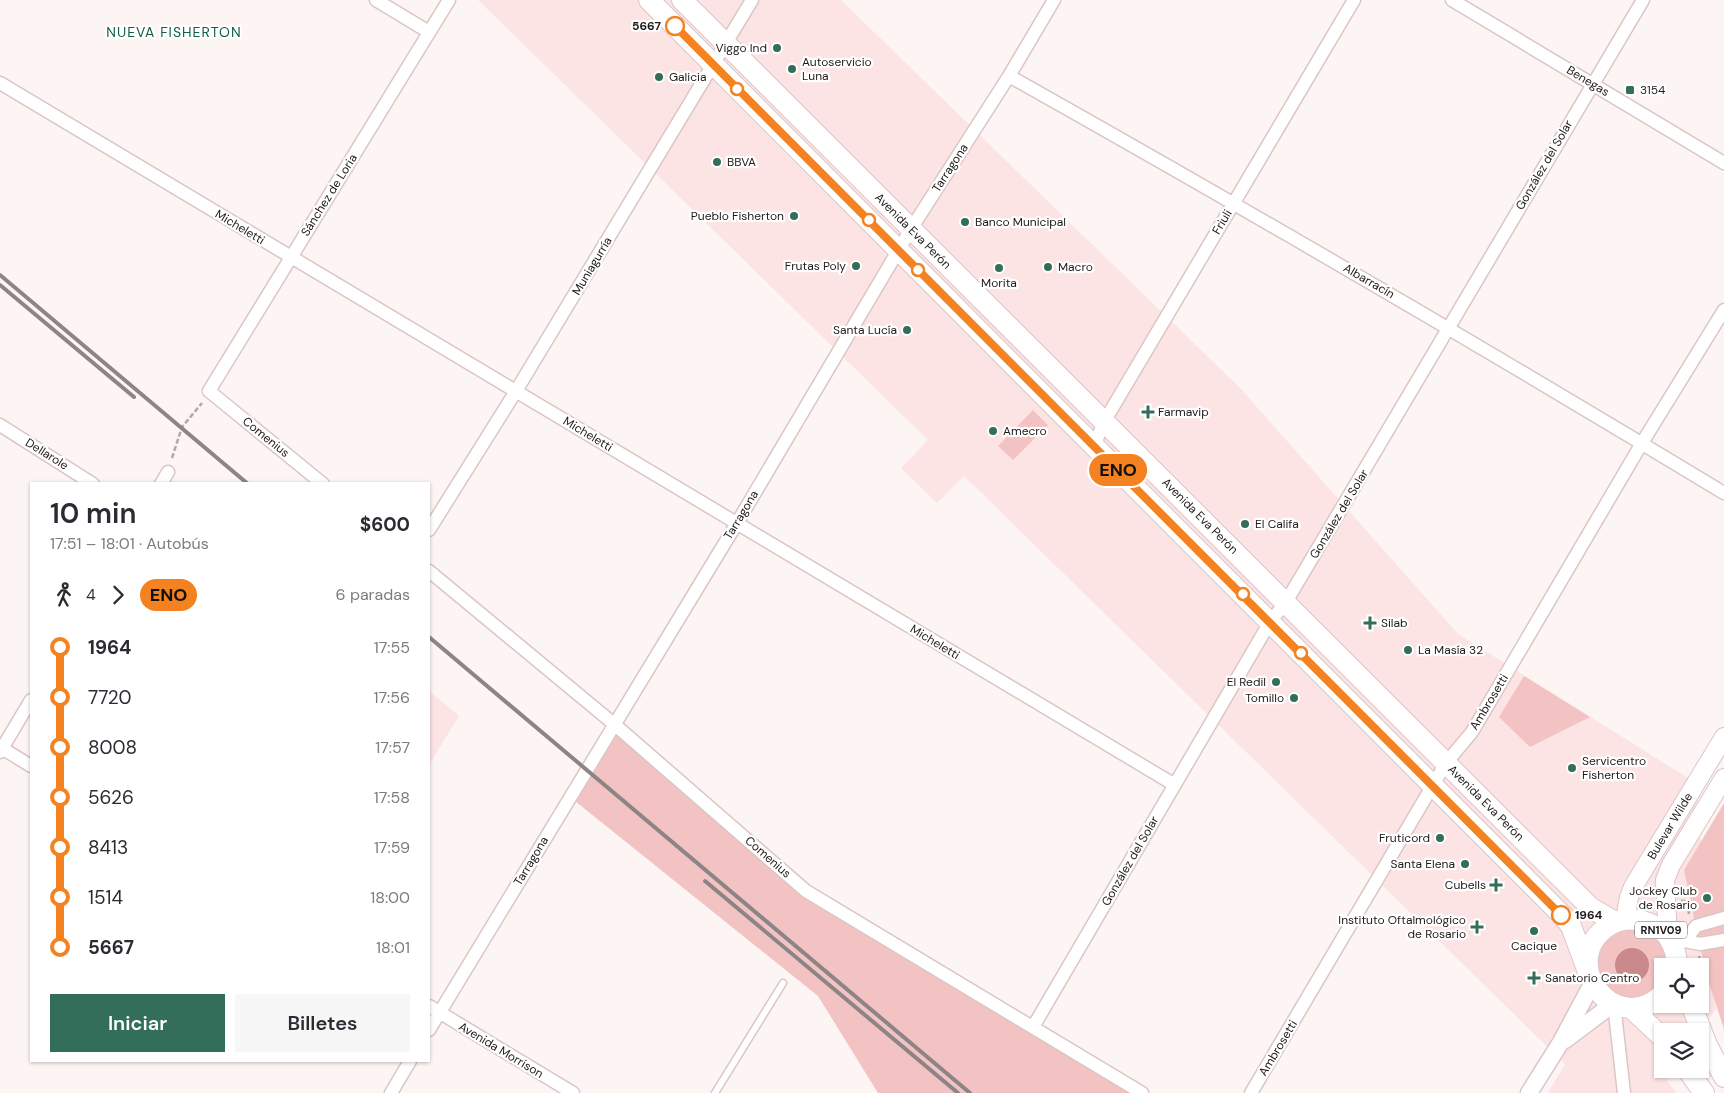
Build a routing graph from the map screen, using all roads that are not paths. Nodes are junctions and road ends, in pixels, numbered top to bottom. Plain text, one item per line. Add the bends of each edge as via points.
1 (376, 0) edge
2 (449, 0) edge
3 (649, 0) edge
4 (682, 0) edge
5 (752, 0) edge
6 (1054, 0) edge
7 (1354, 0) edge
8 (1452, 0) edge
9 (1643, 0) edge
10 (429, 32) junction
11 (726, 44) junction
12 (713, 65) junction
13 (1008, 76) junction
14 (0, 83) edge
15 (1592, 84) junction
16 (1724, 163) edge
17 (1234, 202) junction
18 (911, 229) junction
19 (898, 250) junction
20 (291, 257) junction
21 (1724, 310) edge
22 (1450, 328) junction
23 (209, 391) joint
24 (516, 391) junction
25 (1104, 422) junction
26 (0, 425) edge
27 (1642, 444) junction
28 (1094, 446) junction
29 (168, 472) road end
30 (91, 482) edge
31 (162, 482) edge
32 (320, 482) edge
33 (1724, 493) edge
34 (737, 523) junction
35 (430, 528) edge
36 (430, 572) edge
37 (1286, 602) junction
38 (1270, 622) junction
39 (30, 702) edge
40 (614, 724) junction
41 (1724, 737) edge
42 (1, 749) edge
43 (1446, 764) junction
44 (30, 765) edge
45 (1724, 778) edge
46 (1175, 785) junction
47 (1433, 786) junction
48 (1724, 918) edge
49 (1620, 921) junction
50 (1724, 940) edge
51 (1676, 953) edge
52 (1590, 978) junction
53 (783, 982) dead end
54 (1654, 1000) edge
55 (1619, 1005) junction
56 (434, 1009) edge
57 (1695, 1013) edge
58 (430, 1026) edge
59 (1032, 1027) junction
60 (1654, 1031) edge
61 (1561, 1042) junction
62 (409, 1062) edge
63 (1724, 1077) edge
64 (1693, 1078) edge
65 (391, 1093) edge
66 (572, 1093) edge
67 (714, 1093) edge
68 (1142, 1093) edge
69 (1251, 1093) edge
70 (1529, 1093) edge
71 (1624, 1093) edge
72 (1704, 1093) edge

1 - 10 street
2 - 10 street, Sánchez de Loria
3 - 12 main road, Avenida Eva Perón
4 - 11 main road, Avenida Eva Perón / RN1V09
5 - 11 street, Muniagurría
6 - 13 street, Tarragona
7 - 17 street, Friuli
8 - 15 street, Benegas
9 - 15 street, González del Solar
10 - 20 street, Sánchez de Loria
11 - 12 street, Muniagurría
11 - 18 main road, Avenida Eva Perón / RN1V09
12 - 19 main road, Avenida Eva Perón
12 - 24 street, Muniagurría
13 - 17 street, Albarracín
13 - 18 street, Tarragona
14 - 20 street, Micheletti
15 - 16 street, Benegas
15 - 22 street, González del Solar
17 - 22 street, Albarracín
17 - 25 street, Friuli
18 - 19 street, Tarragona
18 - 25 main road, Avenida Eva Perón / RN1V09
19 - 28 main road, Avenida Eva Perón
19 - 34 street, Tarragona
20 - 23 street, Sánchez de Loria
20 - 24 street, Micheletti
21 - 27 street, Ambrosetti
22 - 27 street, Albarracín
22 - 37 street, González del Solar
23 - 32 street, Comenius
24 - 34 street, Micheletti
24 - 35 street, Muniagurría
25 - 28 street, Friuli
25 - 37 main road, Avenida Eva Perón / RN1V09
26 - 30 street, Dellarole
27 - 33 street, Albarracín
27 - 43 street, Ambrosetti via 1472,732
28 - 38 main road, Avenida Eva Perón
29 - 31 street
34 - 40 street, Tarragona
34 - 46 street, Micheletti
36 - 40 street, Comenius
37 - 38 street, González del Solar
37 - 43 main road, Avenida Eva Perón / RN1V09
38 - 46 street, González del Solar
38 - 47 main road, Avenida Eva Perón
39 - 42 street
40 - 56 street, Tarragona
40 - 59 street, Comenius via 806,891
41 - 49 main road, Bulevar Wilde via 1633,887
42 - 44 street
43 - 47 street, Ambrosetti
43 - 49 main road, Avenida Eva Perón / RN1V09 via 1591,908
45 - 51 main road, Bulevar Wilde via 1665,880
46 - 59 street, González del Solar
47 - 52 main road, Avenida Eva Perón via 1571,926
47 - 69 street, Ambrosetti
48 - 51 street via 1696,926
49 - 51 main road, RN1V09 via 1643,920 1659,928
49 - 52 main road via 1602,930 1593,942 1588,956
50 - 51 street
52 - 55 main road via 1601,996
52 - 61 street
53 - 67 lane
54 - 55 main road via 1644,1006
55 - 60 main road
55 - 61 street
55 - 71 street
56 - 58 street, Tarragona
56 - 66 street, Avenida Morrison
57 - 63 main road
59 - 68 street, Comenius
61 - 70 street
62 - 65 street
64 - 72 main road

